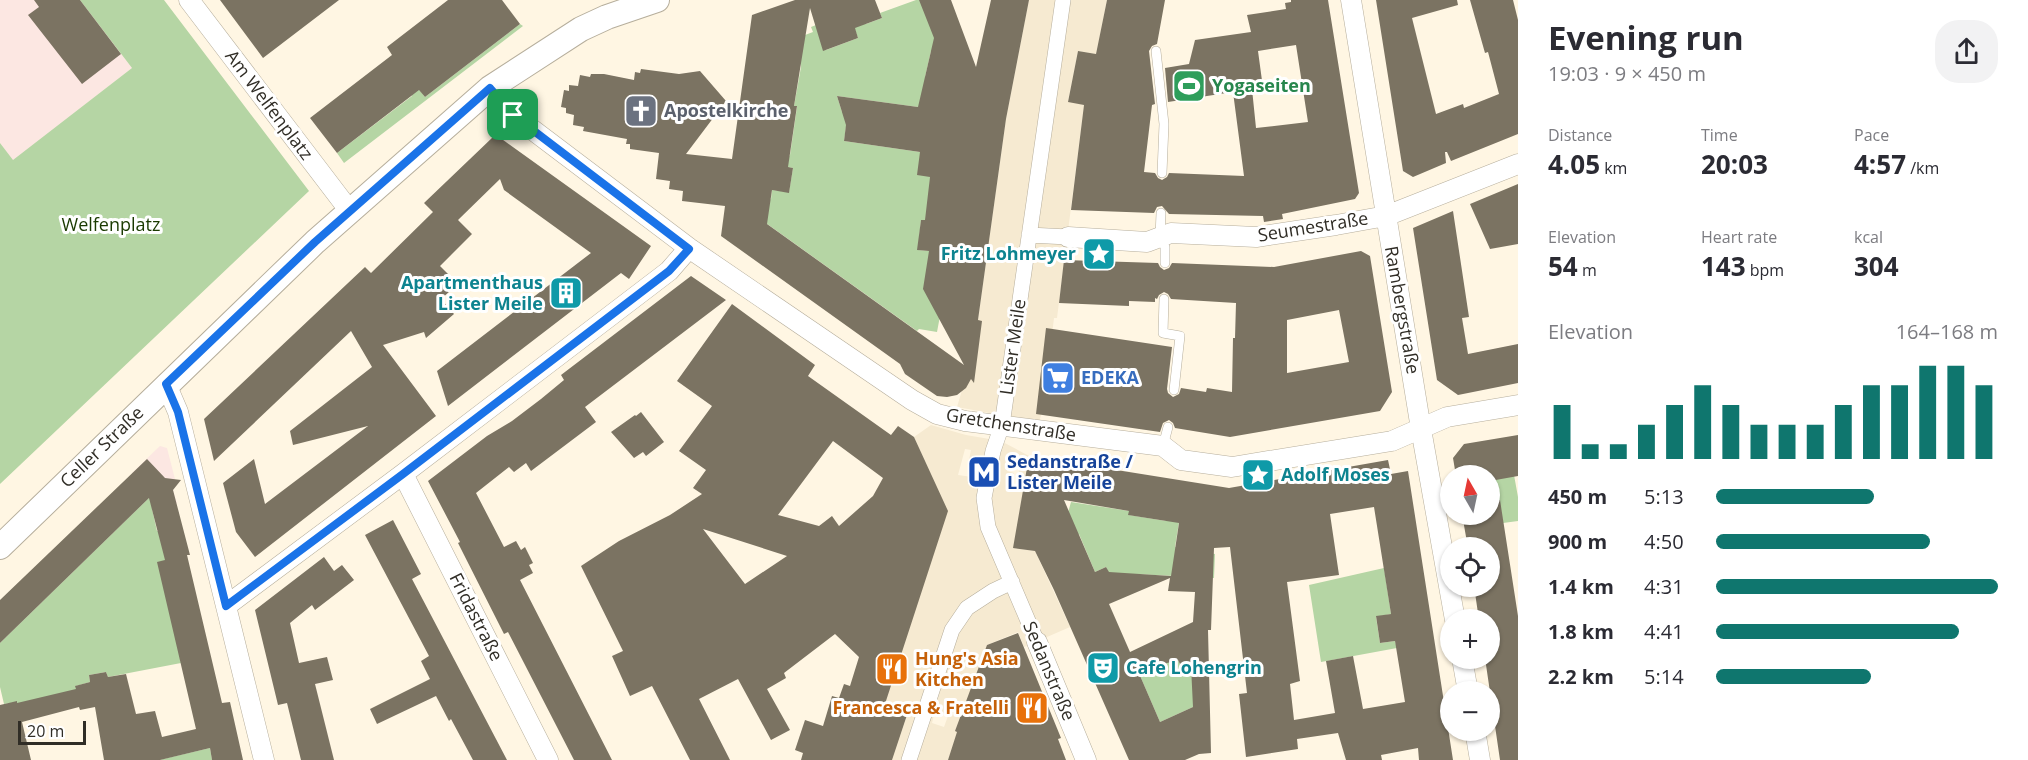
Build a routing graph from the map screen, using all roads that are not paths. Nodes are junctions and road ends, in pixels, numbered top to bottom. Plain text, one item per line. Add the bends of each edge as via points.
1 (189, 0) edge
2 (1063, 0) edge
3 (1351, 0) edge
4 (647, 1) edge
5 (1156, 51) dead end
6 (490, 88) junction
7 (1518, 164) edge
8 (1162, 173) dead end
9 (349, 210) junction
10 (1161, 213) dead end
11 (1386, 216) junction
12 (1029, 235) junction
13 (1064, 236) joint
14 (1160, 237) junction
15 (689, 249) junction
16 (1165, 263) dead end
17 (1164, 299) dead end
18 (166, 384) junction
19 (1174, 390) dead end
20 (1518, 405) edge
21 (1421, 429) junction
22 (999, 434) junction
23 (403, 474) junction
24 (0, 547) edge
25 (1012, 582) junction
26 (226, 606) junction
27 (1453, 609) edge
28 (1037, 642) joint
29 (1476, 741) edge
30 (264, 760) edge
31 (548, 760) edge
32 (909, 760) edge
33 (1086, 760) edge
34 (1480, 760) edge

1 - 9 street, Am Welfenplatz
2 - 12 street, Lister Meile
3 - 11 street, Rambergstraße
4 - 6 street, Celler Straße via 581,29
5 - 8 lane via 1164,124
6 - 9 street, Celler Straße
6 - 15 street, Gretchenstraße via 513,115
7 - 11 street, Seumestraße
9 - 18 street, Celler Straße
10 - 14 lane
11 - 14 street, Seumestraße via 1256,237 1171,233
11 - 21 street, Rambergstraße
12 - 13 street, Seumestraße
12 - 22 street, Lister Meile
13 - 14 street, Seumestraße via 1147,242
14 - 16 lane via 1165,247
15 - 22 street, Gretchenstraße via 912,400 937,414
15 - 23 street via 669,271
17 - 19 lane via 1163,333 1180,336
18 - 24 street, Celler Straße
18 - 26 street via 178,412
20 - 21 street, Gretchenstraße via 1447,417
21 - 22 street, Gretchenstraße via 1392,441 1232,467 1181,460 1166,437
21 - 27 street, Rambergstraße
22 - 25 street, Lister Meile via 984,498 988,527
23 - 26 street
23 - 31 street, Fridastraße
25 - 28 street, Sedanstraße
25 - 32 street via 967,608 952,630
26 - 30 street
28 - 33 street, Sedanstraße
29 - 34 street

